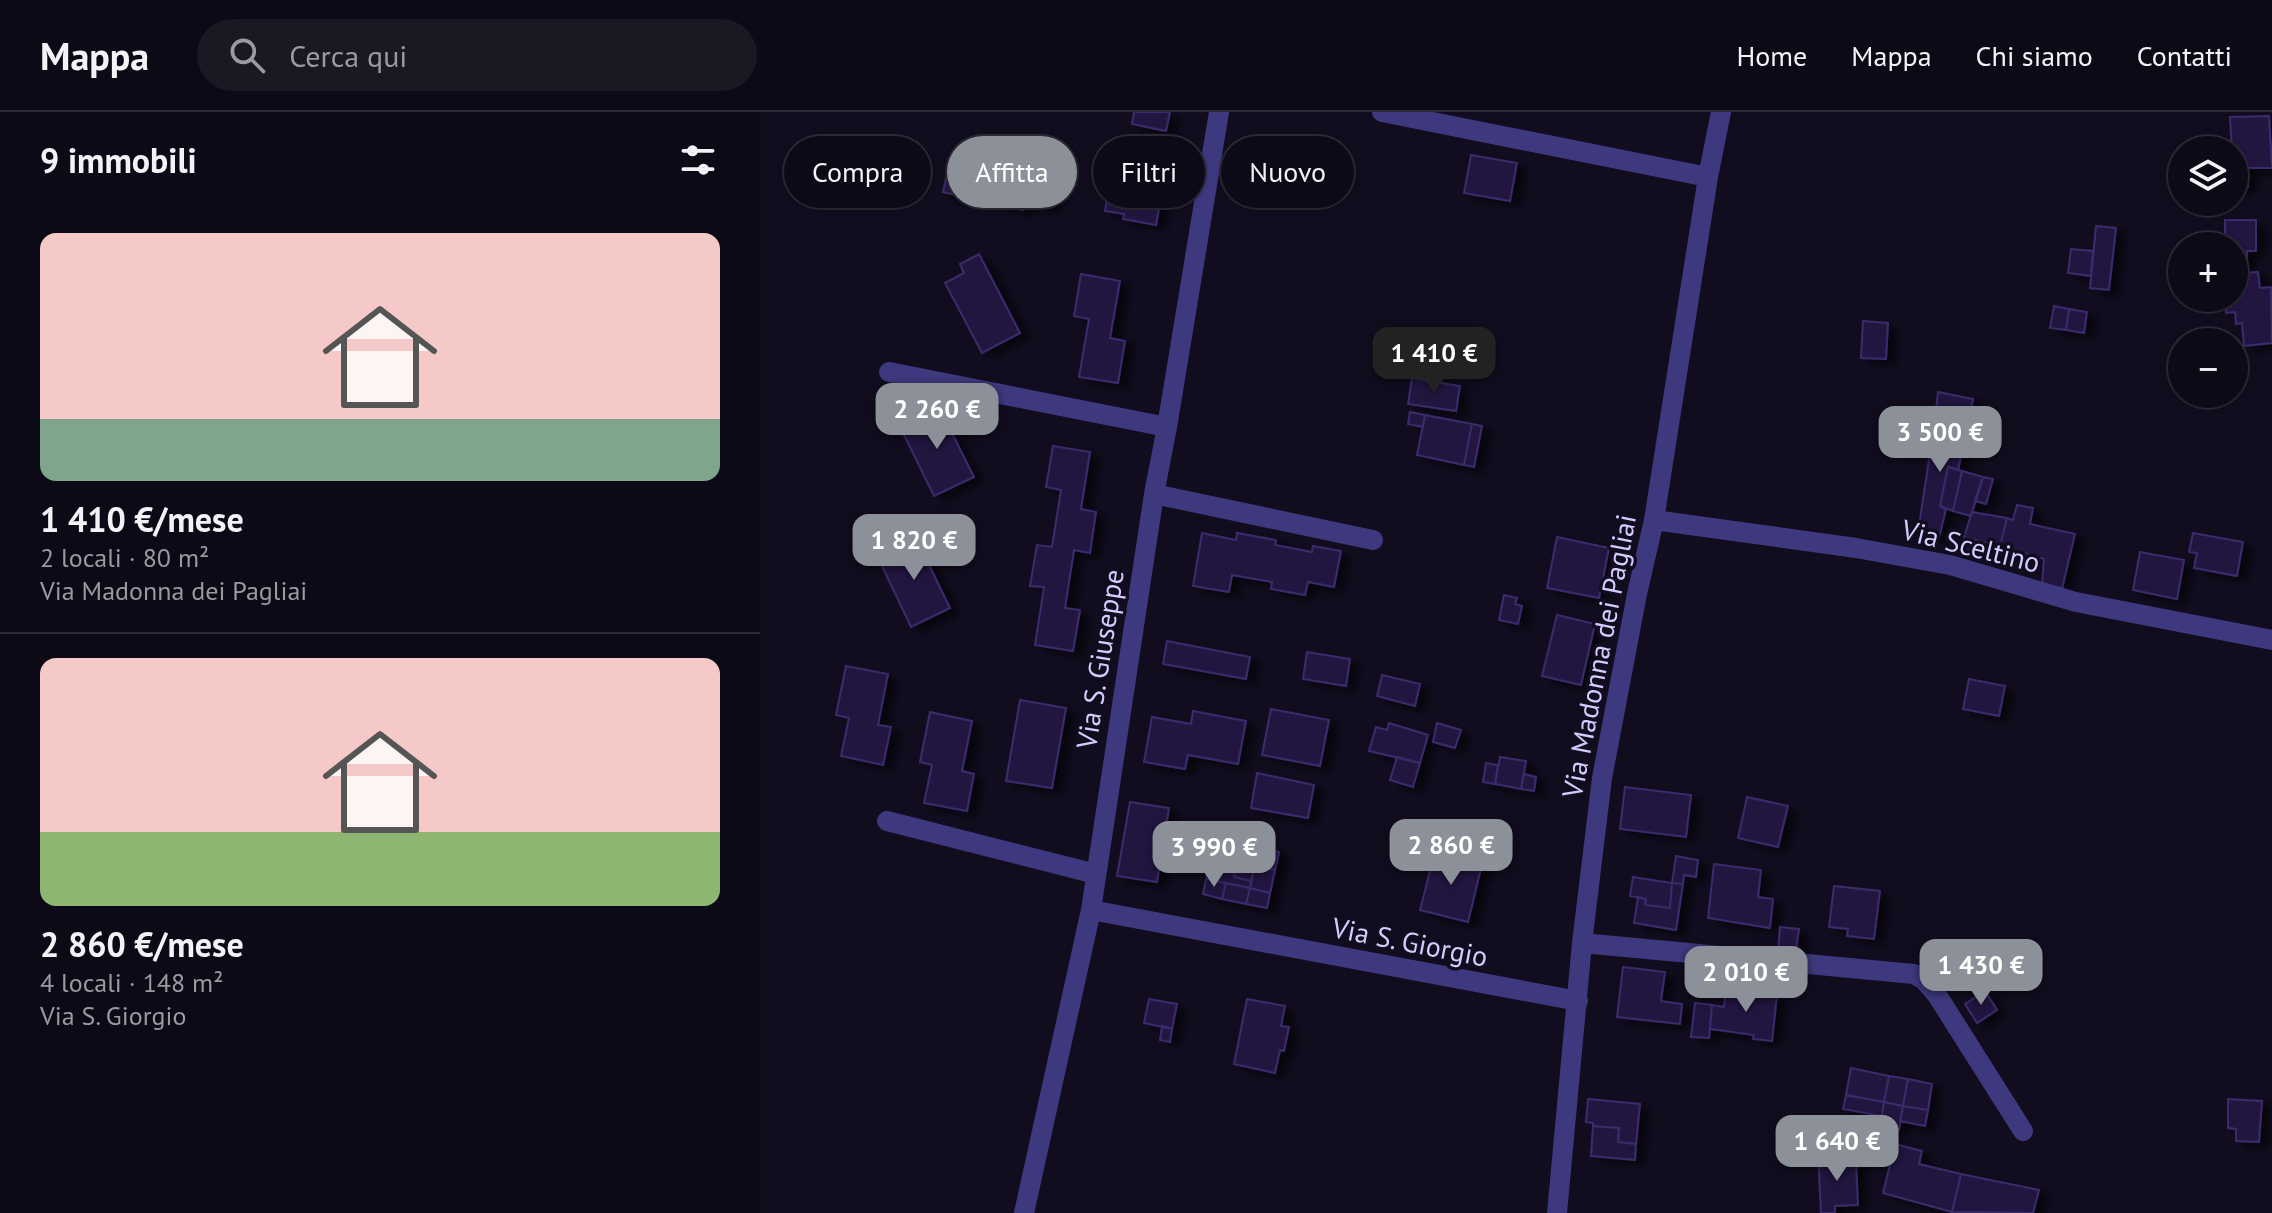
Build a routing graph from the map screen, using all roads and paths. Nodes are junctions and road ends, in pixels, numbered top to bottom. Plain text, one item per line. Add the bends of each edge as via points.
1 (1219, 112) edge
2 (1382, 112) edge
3 (1721, 112) edge
4 (1708, 177) junction
5 (889, 372) dead end
6 (1167, 427) junction
7 (1154, 494) junction
8 (1654, 520) junction
9 (1373, 540) dead end
10 (2272, 640) edge
11 (887, 821) dead end
12 (1096, 874) junction
13 (1091, 910) junction
14 (1582, 943) junction
15 (1578, 1001) junction
16 (2023, 1131) dead end
17 (1024, 1213) edge
18 (1557, 1213) edge

1 - 6 street, Via S. Giuseppe
2 - 4 street
3 - 4 street, Via Madonna dei Pagliai
4 - 8 street, Via Madonna dei Pagliai
5 - 6 street
6 - 7 street, Via S. Giuseppe
7 - 9 street
7 - 12 street, Via S. Giuseppe
8 - 10 street, Via Sceltino via 1950,565 2076,602
8 - 14 street, Via Madonna dei Pagliai via 1602,778
11 - 12 street
12 - 13 street, Via S. Giuseppe
13 - 15 street, Via S. Giorgio
13 - 17 street, Via S. Giuseppe
14 - 15 street, Via Madonna dei Pagliai
14 - 16 street via 1914,974 1937,995
15 - 18 street, Via Madonna dei Pagliai

